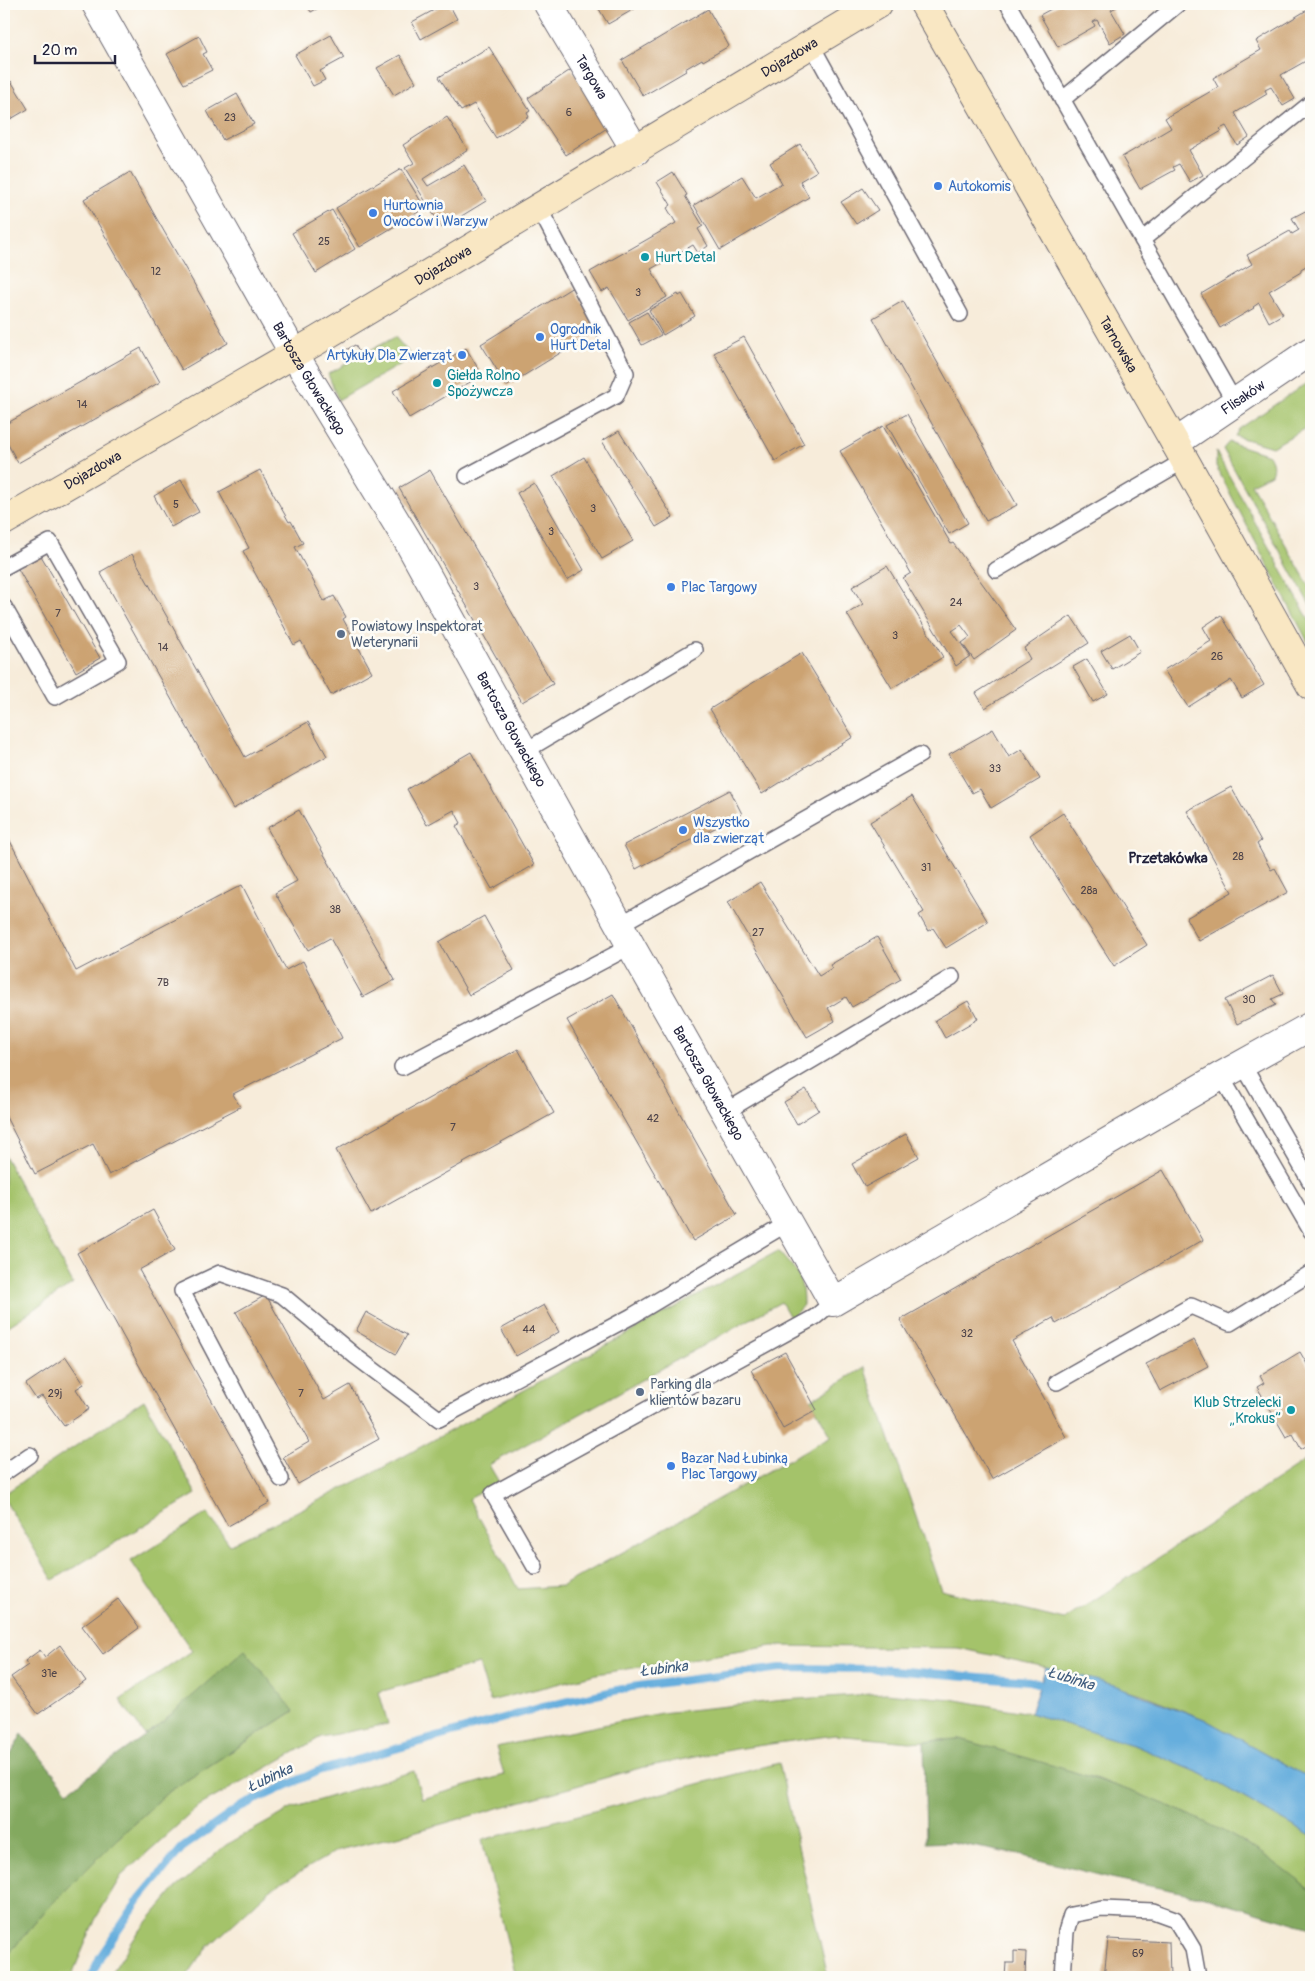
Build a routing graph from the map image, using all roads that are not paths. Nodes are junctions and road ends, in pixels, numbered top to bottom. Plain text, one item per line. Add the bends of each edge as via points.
1 (96, 4) edge
2 (548, 4) edge
3 (878, 4) edge
4 (924, 4) edge
5 (1008, 4) edge
6 (1178, 4) edge
7 (811, 44) junction
8 (1062, 100) junction
9 (1311, 103) edge
10 (636, 151) junction
11 (539, 208) junction
12 (1142, 240) junction
13 (960, 314) dead end
14 (1311, 351) edge
15 (294, 354) junction
16 (1235, 403) junction
17 (1180, 452) junction
18 (467, 476) dead end
19 (4, 521) edge
20 (4, 568) edge
21 (996, 570) dead end
22 (4, 607) edge
23 (695, 650) dead end
24 (1311, 686) edge
25 (525, 751) junction
26 (920, 755) dead end
27 (625, 936) junction
28 (952, 976) dead end
29 (1311, 1026) edge
30 (402, 1067) dead end
31 (1232, 1070) junction
32 (725, 1112) junction
33 (1311, 1183) edge
34 (788, 1223) junction
35 (1311, 1231) edge
36 (1311, 1273) edge
37 (833, 1302) junction
38 (1057, 1382) dead end
39 (30, 1455) dead end
40 (4, 1473) edge
41 (281, 1479) dead end
42 (535, 1567) dead end
43 (1063, 1977) edge
44 (1198, 1977) edge

1 - 15 street, Bartosza Głowackiego
2 - 10 street, Targowa
3 - 7 street, Dojazdowa
4 - 17 street, Tarnowska
5 - 8 lane
6 - 8 lane
7 - 10 street, Dojazdowa
7 - 13 lane
8 - 12 lane
9 - 12 lane
10 - 11 street, Dojazdowa
11 - 15 street, Dojazdowa
11 - 18 lane via 626,373 616,396
12 - 16 lane
14 - 16 street, Flisaków
15 - 19 street, Dojazdowa
15 - 25 street, Bartosza Głowackiego via 409,542
16 - 17 street, Flisaków
17 - 21 lane
17 - 24 street, Tarnowska
20 - 22 lane via 50,542 118,662 55,697
23 - 25 lane
25 - 27 street, Bartosza Głowackiego
26 - 27 lane
27 - 30 lane
27 - 32 street, Bartosza Głowackiego
28 - 32 lane
29 - 31 street
31 - 33 lane
31 - 35 lane
31 - 37 street
32 - 34 street, Bartosza Głowackiego
34 - 37 street, Bartosza Głowackiego
34 - 41 lane via 632,1316 440,1419 355,1356 282,1295 220,1273 182,1292
36 - 38 lane via 1230,1322 1190,1306
37 - 42 lane via 815,1317 493,1494
39 - 40 lane
43 - 44 lane via 1066,1932 1071,1915 1102,1909 1153,1910 1175,1919 1193,1949

